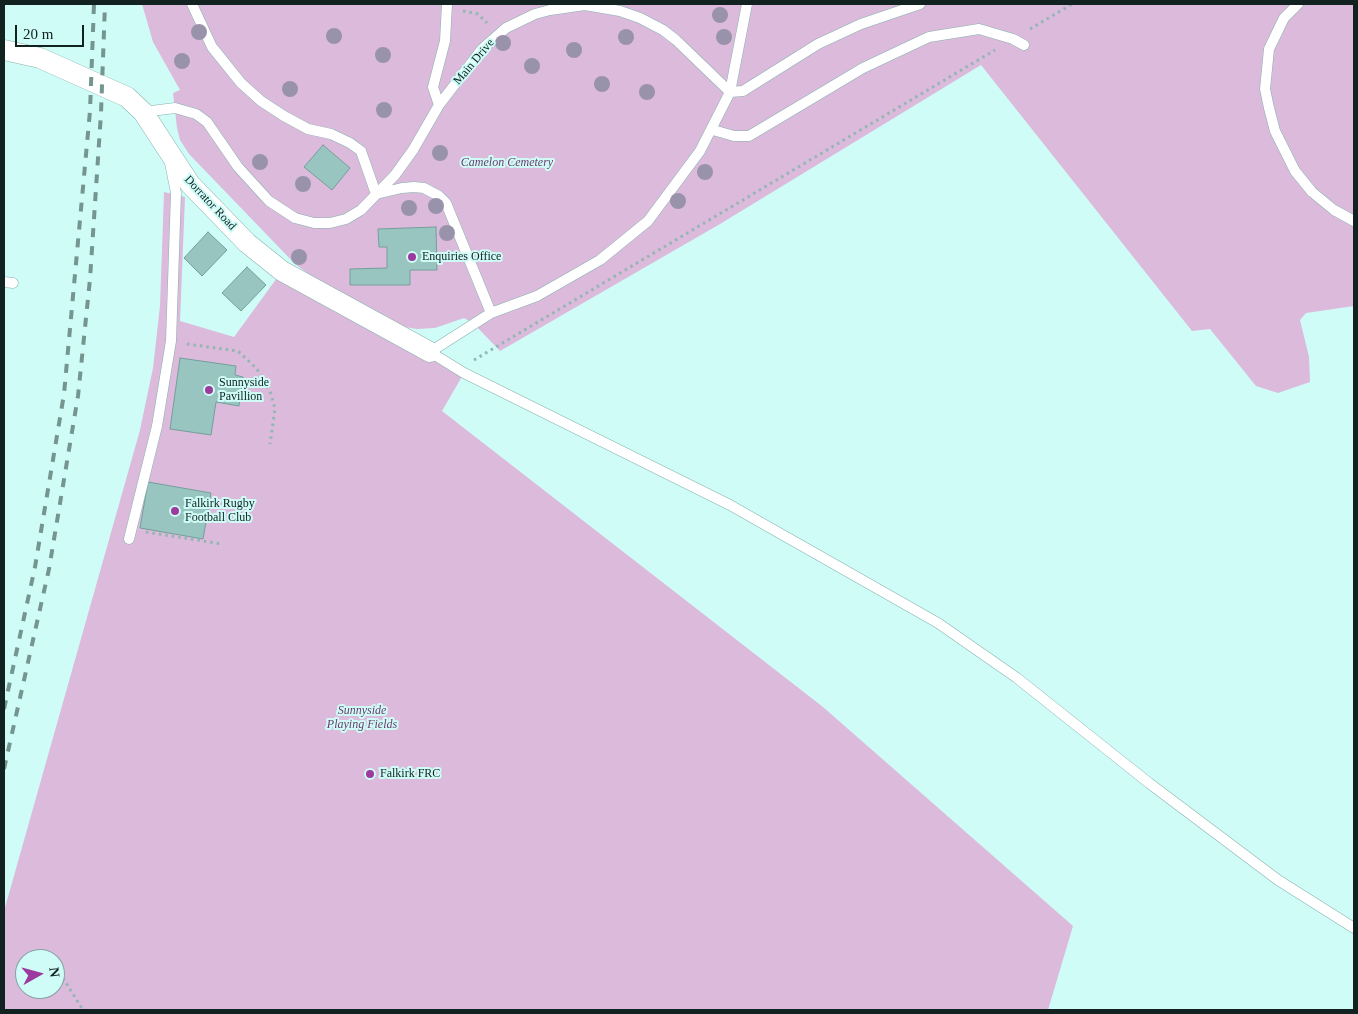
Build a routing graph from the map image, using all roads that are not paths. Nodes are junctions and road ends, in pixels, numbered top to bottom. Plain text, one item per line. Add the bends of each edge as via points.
1 (192, 4) edge
2 (747, 4) edge
3 (920, 4) edge
4 (1298, 4) edge
5 (447, 8) edge
6 (1024, 45) dead end
7 (4, 50) edge
8 (730, 92) junction
9 (439, 105) junction
10 (143, 112) junction
11 (713, 130) junction
12 (168, 152) junction
13 (376, 194) junction
14 (1354, 221) edge
15 (491, 313) junction
16 (430, 352) junction
17 (130, 534) road end
18 (1354, 928) edge

1 - 13 lane via 212,46 240,83 284,116 308,129 331,134 361,151
2 - 8 lane
3 - 8 lane via 861,24 818,44 743,91
4 - 14 lane via 1284,18 1269,49 1265,89 1269,108 1278,138 1295,171 1312,192
5 - 9 lane via 445,41 434,87
6 - 11 lane via 979,29 929,37 863,68 749,136
7 - 10 street, Dorrator Road via 40,58 108,87 127,97
8 - 9 lane, Main Drive via 663,30 620,11 585,5 550,10 518,22 496,36 482,49
8 - 11 lane
9 - 13 lane, Main Drive via 413,150
10 - 12 street, Dorrator Road
10 - 13 lane, Main Drive via 174,108 196,114 207,122 250,182 269,201 295,218 314,223 346,219 361,210
11 - 15 lane via 648,221 624,242 600,260 537,296
12 - 16 street, Dorrator Road via 190,184 241,236 282,271
12 - 17 lane via 176,193 170,341 157,426
13 - 15 lane via 414,187 431,191 446,203
15 - 16 lane
16 - 18 lane via 730,505 938,623 1017,678 1149,784 1278,880

